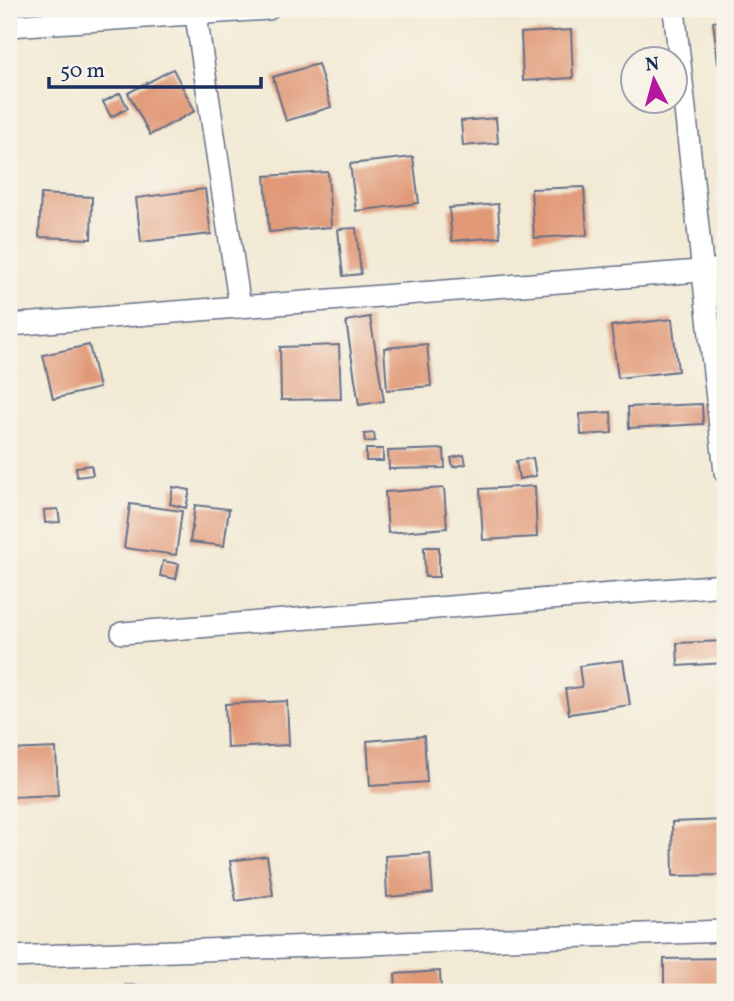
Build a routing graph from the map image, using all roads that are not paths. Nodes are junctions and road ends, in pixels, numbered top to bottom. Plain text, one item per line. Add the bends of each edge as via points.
1 (268, 9) edge
2 (674, 9) edge
3 (195, 11) edge
4 (9, 26) edge
5 (725, 269) edge
6 (703, 271) junction
7 (240, 307) junction
8 (9, 325) edge
9 (725, 472) edge
10 (725, 585) edge
11 (122, 633) dead end
12 (725, 931) edge
13 (9, 957) edge

1 - 3 street
2 - 6 street
3 - 4 street
3 - 7 street
5 - 6 street
6 - 7 street
6 - 9 street
7 - 8 street
10 - 11 street
12 - 13 street

